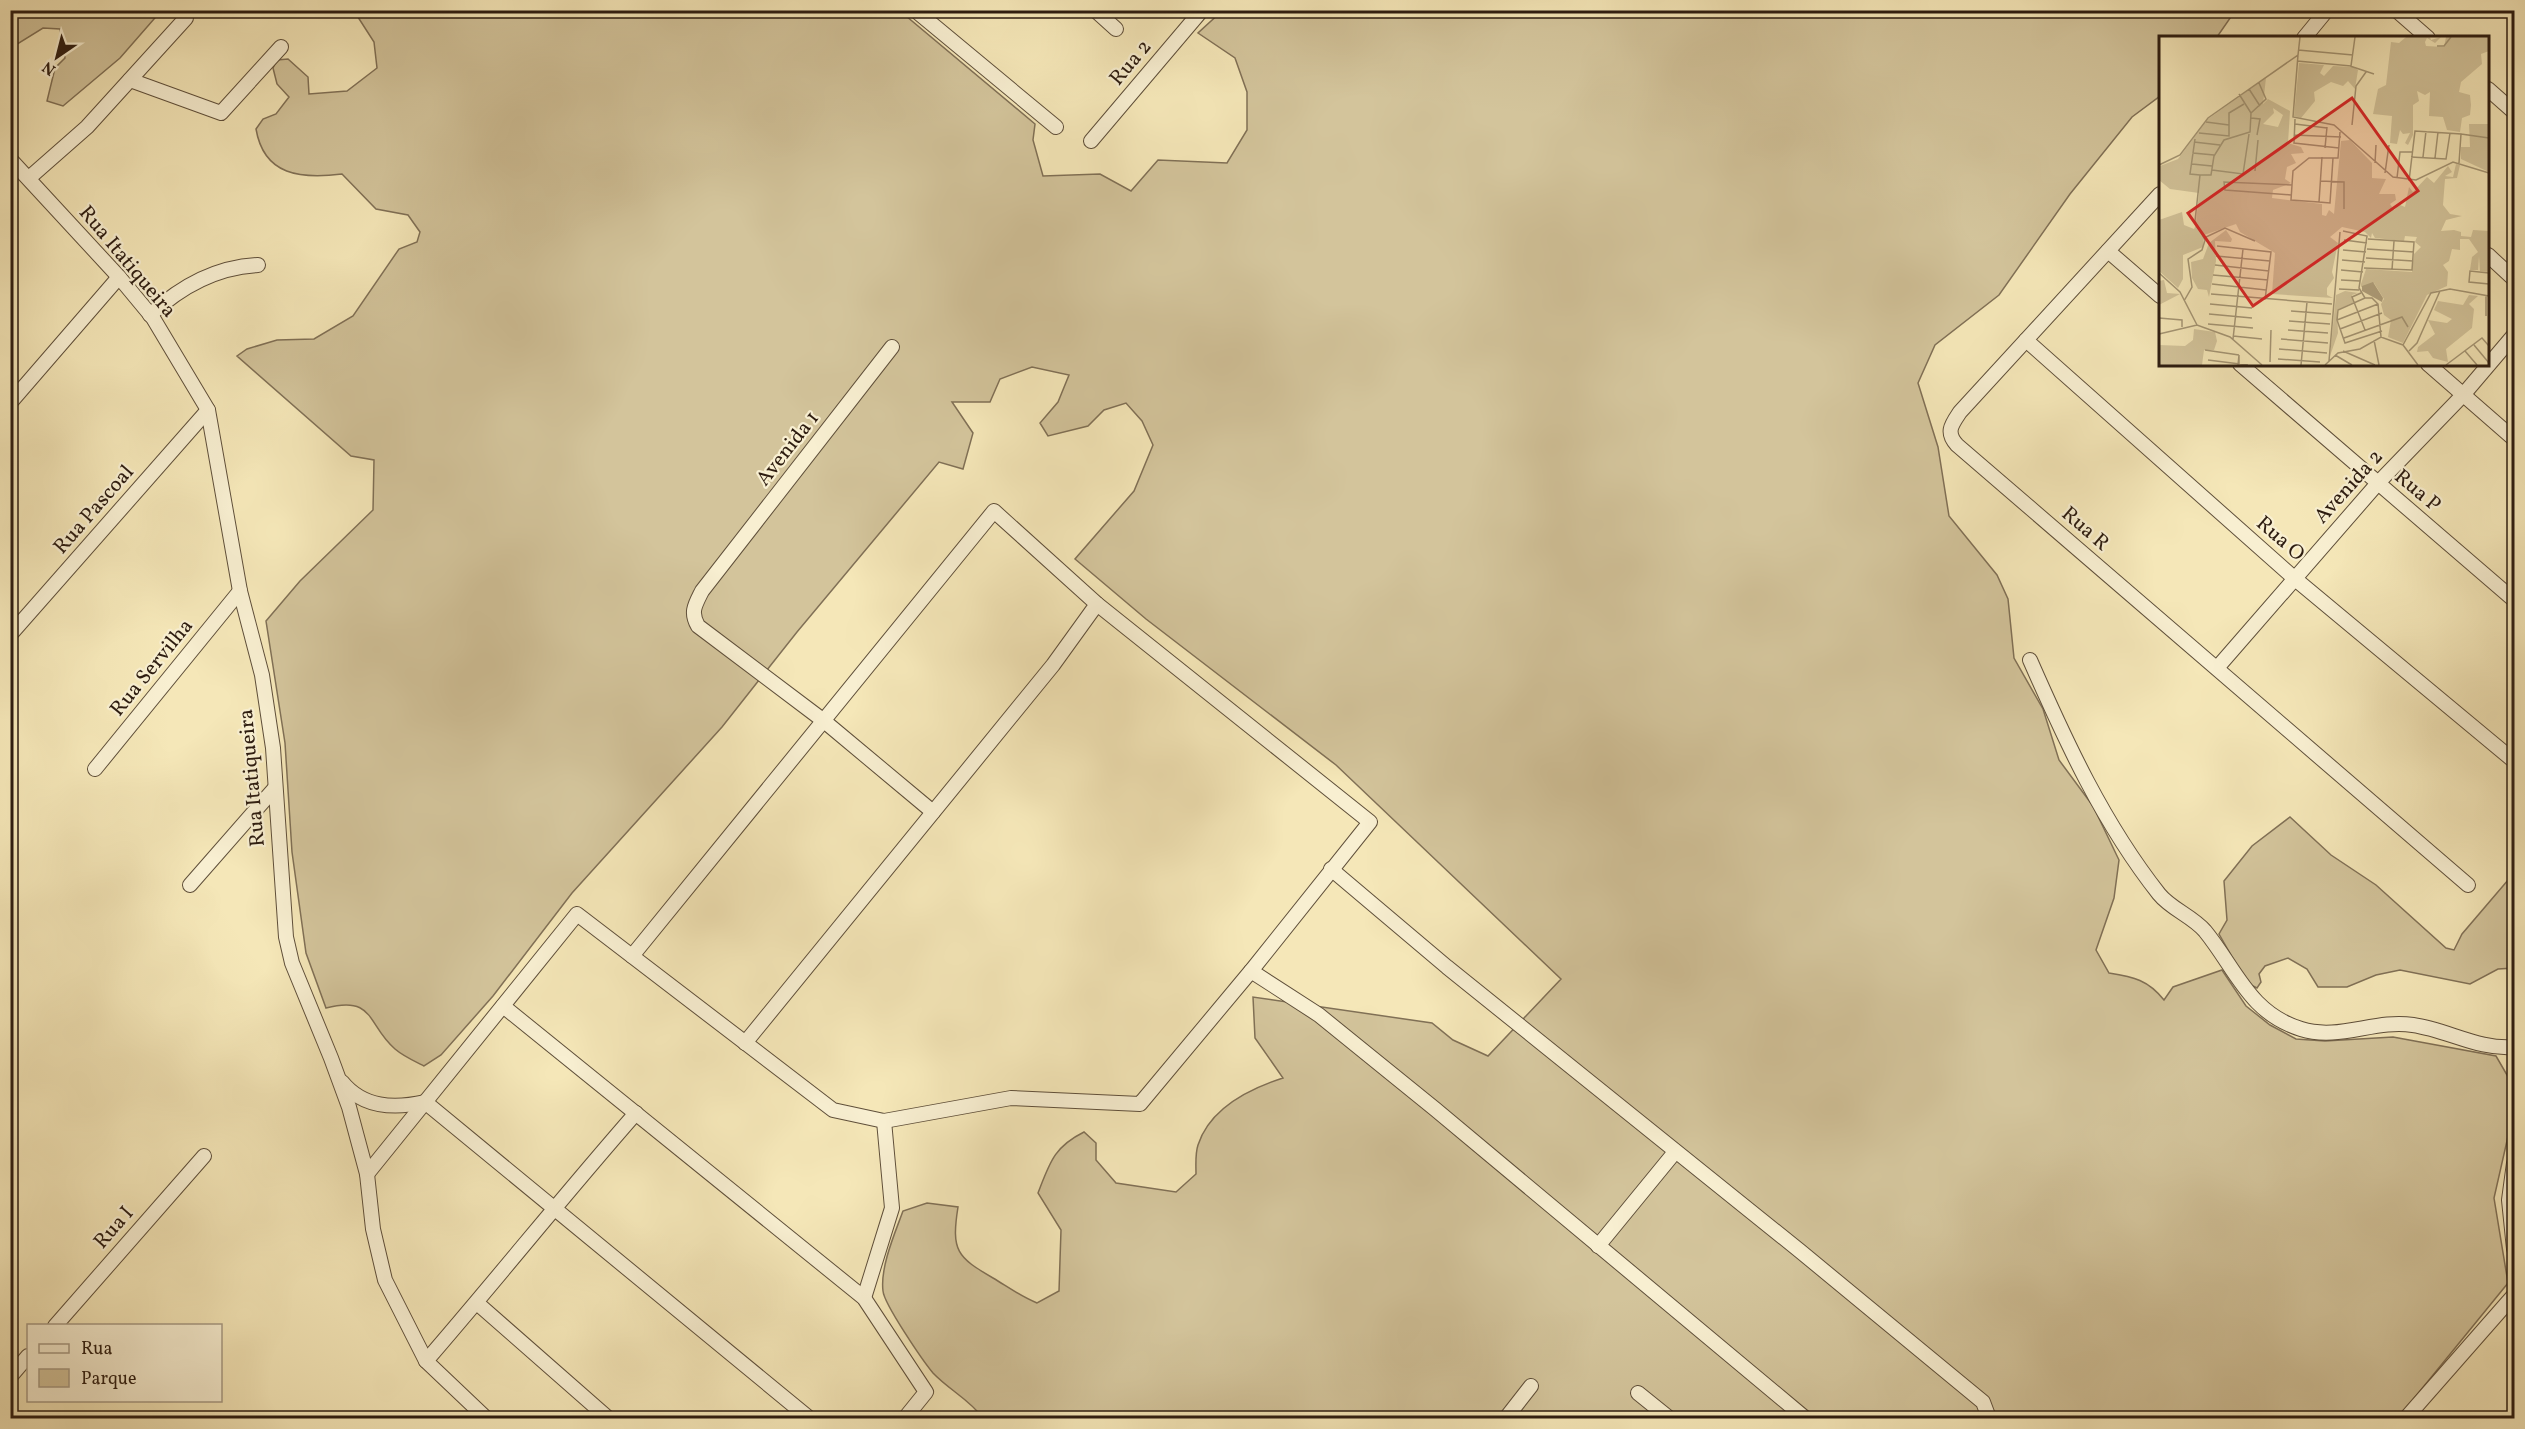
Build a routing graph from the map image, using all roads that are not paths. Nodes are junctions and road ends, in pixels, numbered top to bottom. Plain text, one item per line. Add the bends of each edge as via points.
1 (915, 10) edge
2 (1095, 10) edge
3 (1202, 10) edge
4 (2327, 10) edge
5 (2396, 10) edge
6 (186, 18) dead end
7 (1116, 29) dead end
8 (2306, 36) edge
9 (2426, 36) edge
10 (281, 47) dead end
11 (130, 80) junction
12 (2489, 91) edge
13 (2514, 112) edge
14 (1056, 127) dead end
15 (1091, 141) dead end
16 (12, 163) edge
17 (29, 178) junction
18 (2159, 195) edge
19 (2108, 250) junction
20 (2489, 257) edge
21 (258, 265) dead end
22 (119, 277) junction
23 (2514, 279) edge
24 (2159, 295) edge
25 (150, 315) junction
26 (2514, 335) edge
27 (2026, 340) junction
28 (892, 348) dead end
29 (2489, 364) edge
30 (2242, 366) edge
31 (2430, 366) edge
32 (2487, 366) edge
33 (2463, 394) junction
34 (10, 403) edge
35 (208, 410) junction
36 (2514, 439) edge
37 (2378, 483) junction
38 (2295, 578) junction
39 (240, 591) junction
40 (2514, 600) edge
41 (1096, 604) junction
42 (10, 635) edge
43 (2030, 660) dead end
44 (2217, 668) junction
45 (824, 721) junction
46 (2514, 761) edge
47 (95, 770) dead end
48 (275, 788) junction
49 (933, 812) junction
50 (1331, 869) junction
51 (190, 885) dead end
52 (2468, 885) dead end
53 (632, 956) junction
54 (1251, 970) junction
55 (503, 1006) junction
56 (745, 1043) junction
57 (2514, 1047) edge
58 (331, 1058) junction
59 (424, 1102) junction
60 (636, 1113) junction
61 (884, 1121) junction
62 (1675, 1152) junction
63 (204, 1156) dead end
64 (2514, 1163) edge
65 (367, 1174) junction
66 (553, 1208) junction
67 (1598, 1246) junction
68 (2514, 1249) edge
69 (2514, 1295) edge
70 (864, 1298) junction
71 (477, 1303) junction
72 (57, 1324) edge
73 (27, 1357) edge
74 (426, 1361) junction
75 (10, 1377) edge
76 (1531, 1386) dead end
77 (1638, 1394) dead end
78 (486, 1419) edge
79 (608, 1419) edge
80 (809, 1419) edge
81 (905, 1419) edge
82 (1506, 1419) edge
83 (1669, 1419) edge
84 (1805, 1419) edge
85 (1989, 1419) edge
86 (2406, 1419) edge

1 - 14 street
2 - 7 street
3 - 15 street, Rua 2
4 - 8 street
5 - 9 street
6 - 11 street
10 - 11 street via 221,113
11 - 17 street via 87,127
12 - 13 street
16 - 17 street, Rua Itatiqueira
17 - 22 street, Rua Itatiqueira
18 - 19 street
19 - 24 street
19 - 27 street
20 - 23 street
21 - 25 street via 232,266 202,279 167,299
22 - 25 street, Rua Itatiqueira
22 - 34 street
25 - 35 street, Rua Itatiqueira
26 - 29 street, Avenida 2
27 - 38 street, Rua O
27 - 44 street, Rua R via 1960,412 1950,430 1957,445
28 - 45 street, Avenida 1 via 715,575 694,608 698,626
30 - 37 street, Rua P
31 - 33 street
32 - 33 street, Avenida 2
33 - 36 street
33 - 37 street, Avenida 2
35 - 39 street, Rua Itatiqueira
35 - 42 street, Rua Pascoal
37 - 38 street, Avenida 2
37 - 40 street, Rua P
38 - 44 street, Avenida 2
38 - 46 street, Rua O
39 - 47 street, Rua Servilha
39 - 48 street, Rua Itatiqueira via 262,675
41 - 45 street via 994,511
41 - 49 street via 1053,665
41 - 50 street via 1370,822
43 - 57 street via 2070,750 2116,834 2161,896 2204,930 2258,1006 2285,1023 2318,1033 2343,1033 2400,1023 2497,1048
44 - 52 street
45 - 49 street, Avenida 1
45 - 53 street
48 - 51 street
48 - 58 street, Rua Itatiqueira via 286,937 302,989
49 - 56 street
50 - 54 street
50 - 62 street
53 - 55 street via 577,914
53 - 56 street
54 - 61 street via 1140,1104 1011,1098
54 - 67 street via 1318,1015
55 - 59 street
55 - 60 street
56 - 61 street via 833,1110
58 - 59 street via 339,1078 353,1095 368,1102 404,1107
58 - 65 street, Rua Itatiqueira
59 - 65 street
59 - 66 street
60 - 66 street
60 - 70 street
61 - 70 street via 892,1208
62 - 67 street
62 - 85 street via 1983,1402
63 - 72 street, Rua I
64 - 68 street via 2509,1200
65 - 74 street, Rua Itatiqueira via 373,1229 385,1280
66 - 71 street
66 - 80 street
67 - 84 street
69 - 86 street
70 - 81 street via 926,1392
71 - 74 street
71 - 79 street
73 - 75 street
74 - 78 street, Rua Itatiqueira
76 - 82 street
77 - 83 street

